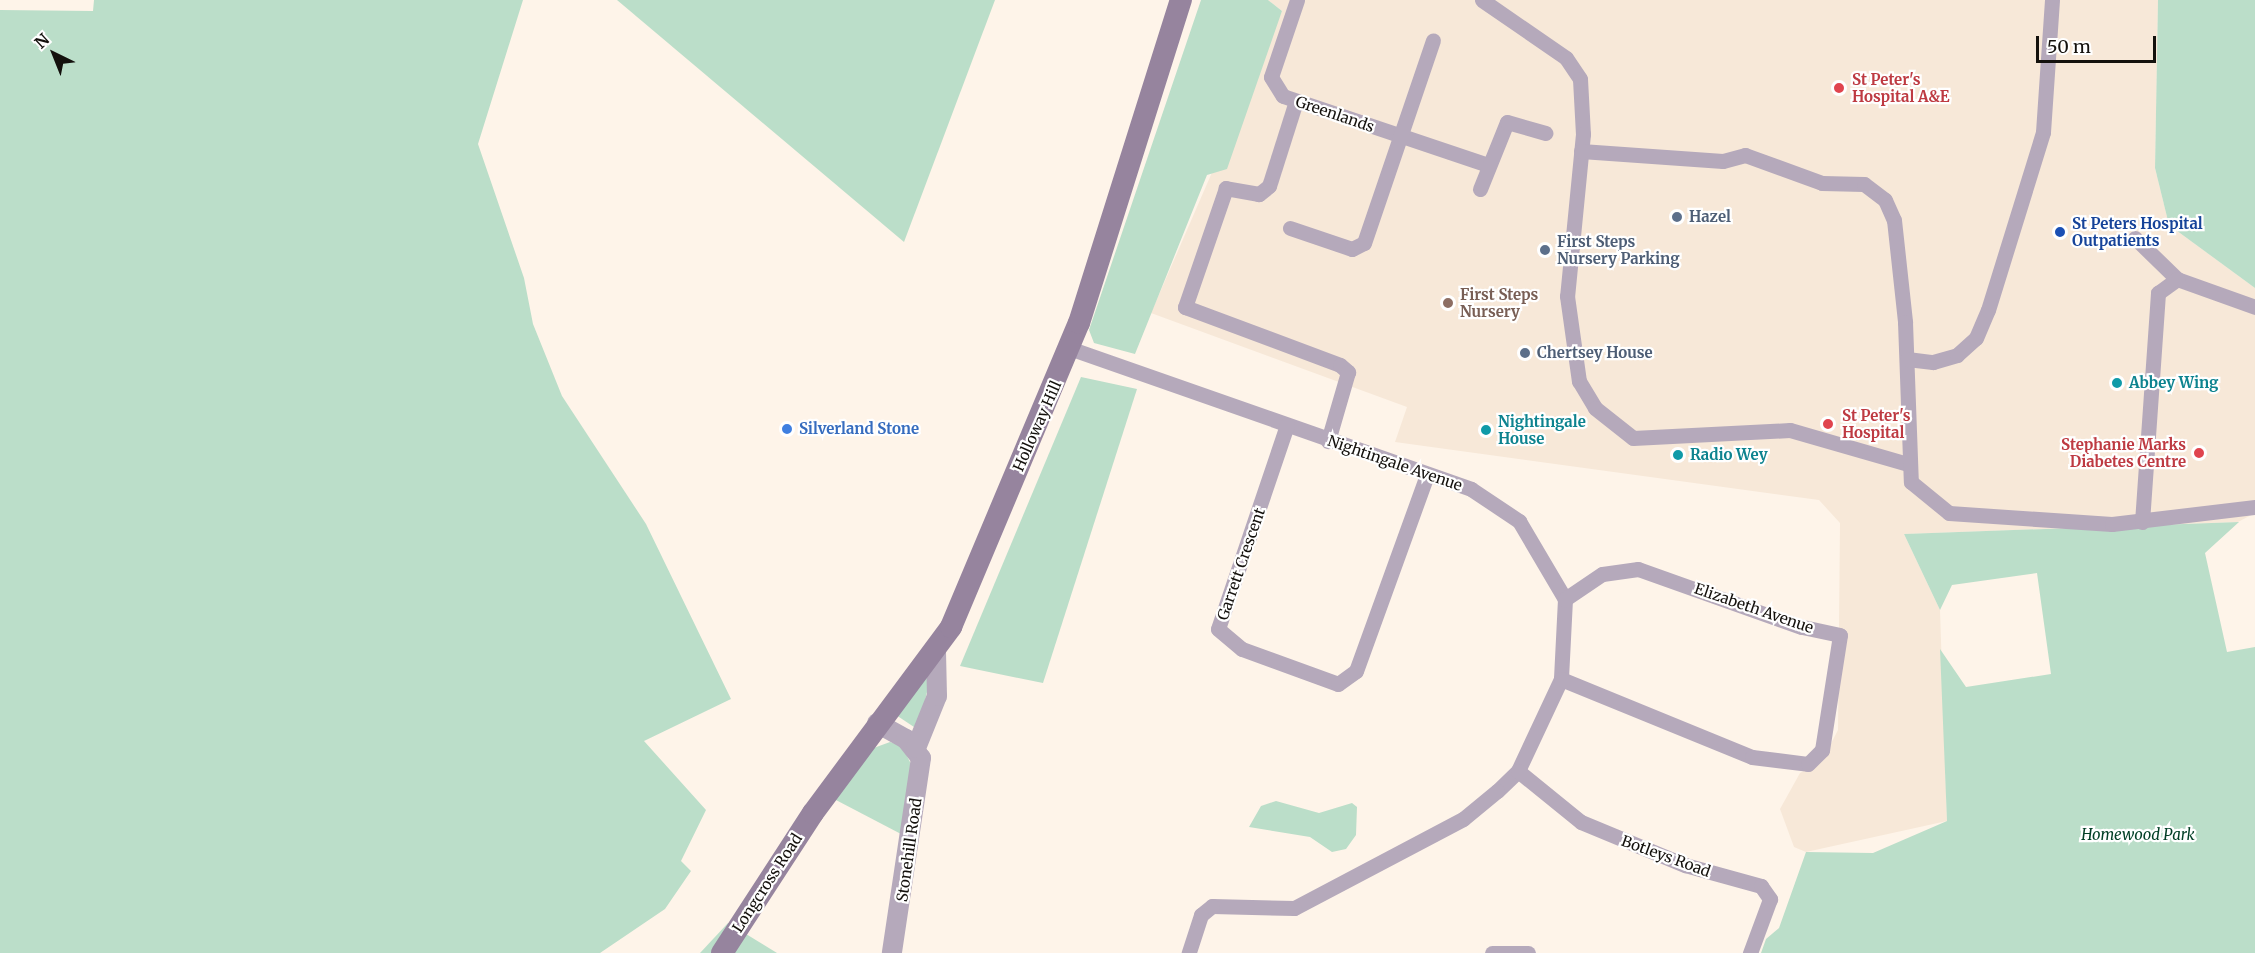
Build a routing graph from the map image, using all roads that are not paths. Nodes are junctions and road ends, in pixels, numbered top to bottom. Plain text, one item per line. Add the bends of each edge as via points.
1 (1182, 0) edge
2 (1297, 0) edge
3 (1482, 0) edge
4 (2052, 0) edge
5 (1433, 40) dead end
6 (1296, 101) junction
7 (1545, 133) dead end
8 (1401, 136) junction
9 (1581, 151) junction
10 (1488, 165) junction
11 (1480, 189) dead end
12 (1290, 228) dead end
13 (2135, 238) dead end
14 (2177, 279) junction
15 (2255, 308) edge
16 (1070, 348) junction
17 (1907, 358) junction
18 (1287, 425) junction
19 (1328, 441) junction
20 (1908, 464) junction
21 (1427, 475) junction
22 (2255, 507) edge
23 (2142, 522) junction
24 (1565, 599) junction
25 (936, 651) junction
26 (1561, 679) junction
27 (877, 723) junction
28 (916, 748) junction
29 (1518, 771) junction
30 (813, 813) joint
31 (722, 953) edge
32 (892, 953) edge
33 (1189, 953) edge
34 (1492, 953) edge
35 (1528, 953) edge
36 (1750, 953) edge

1 - 16 main road, Holloway Hill
2 - 6 street, Greenlands via 1271,77 1273,87
3 - 9 street via 1575,68 1583,97
4 - 17 street via 2043,132 1988,310 1976,338 1958,355 1933,362
5 - 8 street
6 - 8 street, Greenlands
6 - 19 street via 1269,186 1259,194 1226,188 1185,307 1340,365 1348,372
7 - 10 street via 1507,122
8 - 10 street, Greenlands
8 - 12 street via 1364,243 1352,249
9 - 17 street via 1723,161 1745,155 1822,183 1864,184 1885,200 1894,220
9 - 20 street via 1567,296 1579,381 1595,408 1633,438 1790,430
10 - 11 street
13 - 14 street
14 - 15 street
14 - 23 street via 2158,293
16 - 18 street, Nightingale Avenue
16 - 25 main road, Holloway Hill via 975,576
17 - 20 street
18 - 19 street, Nightingale Avenue
18 - 21 street, Garrett Crescent via 1218,629 1242,649 1338,684 1356,670
19 - 21 street, Nightingale Avenue
20 - 23 street via 1911,482 1921,496 1949,513 2010,520
21 - 24 street, Nightingale Avenue via 1453,481 1509,511 1542,552
22 - 23 street
24 - 26 street, Nightingale Avenue
24 - 26 street, Elizabeth Avenue via 1602,574 1638,569 1801,627 1840,634 1822,750 1808,764 1752,757
25 - 27 main road, Holloway Hill
25 - 28 street, Stonehill Road via 938,696
26 - 29 street, Nightingale Avenue
27 - 28 street
27 - 30 main road, Holloway Hill
28 - 32 street, Stonehill Road via 921,758
29 - 33 street, Nightingale Avenue via 1463,819 1294,908 1212,906 1201,915
29 - 36 street, Botleys Road via 1581,822 1684,865 1761,886 1770,899
30 - 31 main road, Longcross Road
34 - 35 street

